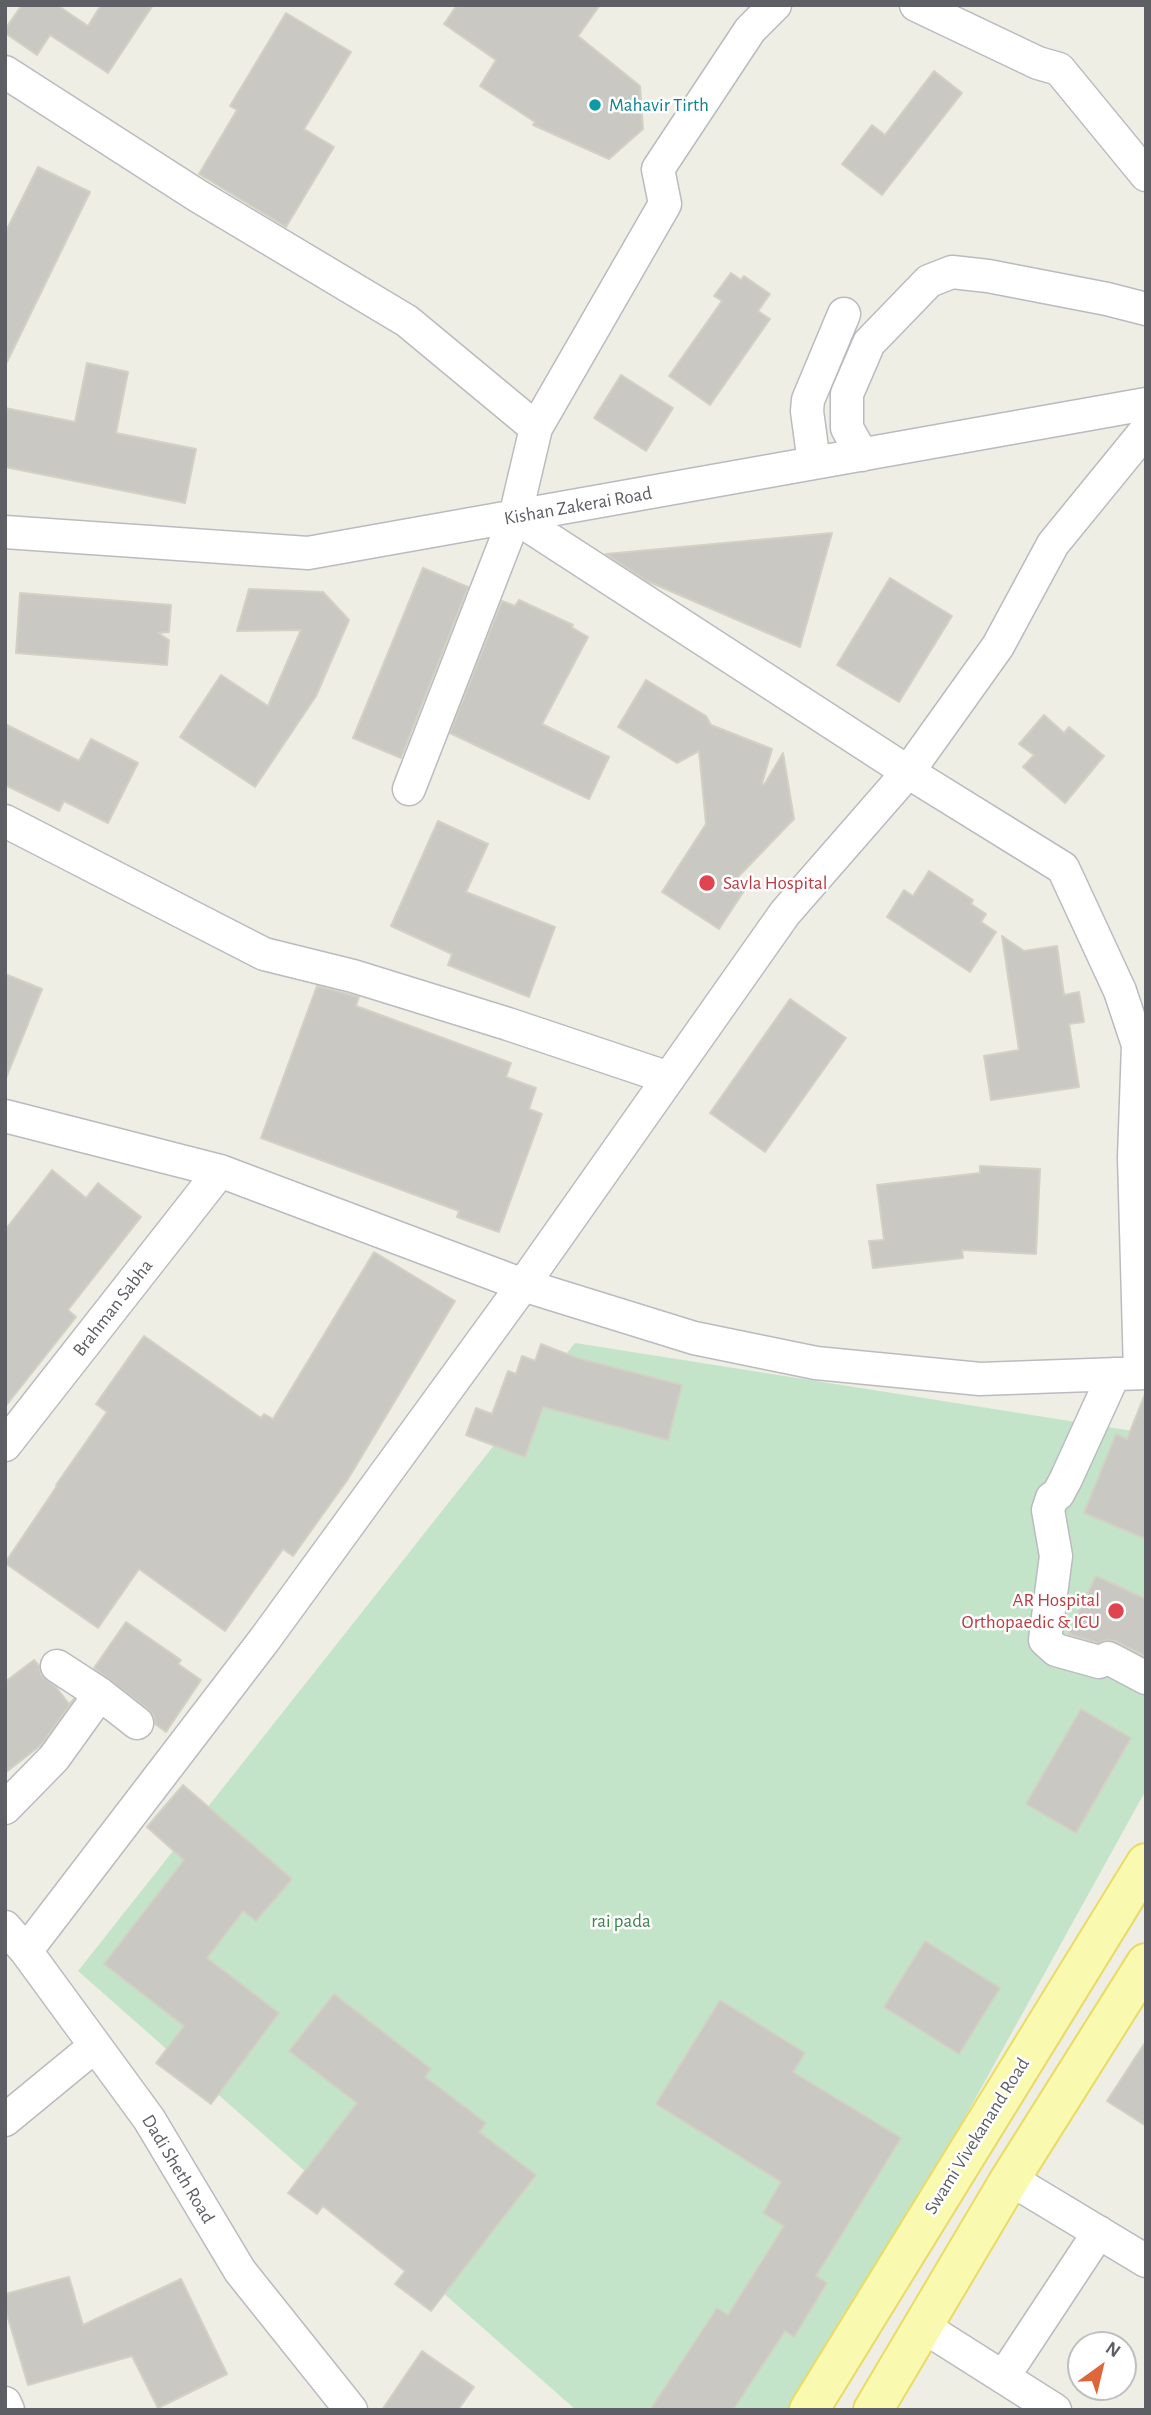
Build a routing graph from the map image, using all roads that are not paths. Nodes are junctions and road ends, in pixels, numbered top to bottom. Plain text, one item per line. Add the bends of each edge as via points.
1 (775, 5) edge
2 (916, 5) edge
3 (5, 72) edge
4 (1146, 175) edge
5 (1146, 309) edge
6 (844, 314) dead end
7 (1146, 404) edge
8 (536, 428) junction
9 (1146, 430) edge
10 (862, 455) junction
11 (814, 463) junction
12 (515, 517) junction
13 (5, 532) edge
14 (908, 772) junction
15 (409, 789) dead end
16 (5, 821) edge
17 (669, 1078) junction
18 (1141, 1108) edge
19 (5, 1116) edge
20 (220, 1171) junction
21 (523, 1285) junction
22 (1133, 1373) edge
23 (5, 1445) edge
24 (57, 1666) dead end
25 (1146, 1678) edge
26 (100, 1694) junction
27 (137, 1723) dead end
28 (5, 1808) edge
29 (1146, 1863) edge
30 (5, 1927) edge
31 (26, 1951) junction
32 (1146, 1963) edge
33 (95, 2046) junction
34 (5, 2120) edge
35 (1010, 2179) junction
36 (1098, 2232) junction
37 (1146, 2261) edge
38 (924, 2327) junction
39 (1004, 2376) junction
40 (5, 2403) edge
41 (8, 2410) edge
42 (351, 2410) edge
43 (809, 2410) edge
44 (873, 2410) edge
45 (1055, 2410) edge

1 - 8 street via 750,30 658,169 664,204
2 - 4 street via 1038,64 1059,69
3 - 8 street via 198,196 407,321
5 - 10 street via 988,276 952,272 929,281 869,343 847,394 847,428
6 - 11 street via 808,400
7 - 10 street, Kishan Zakerai Road
8 - 12 street
9 - 14 street via 1053,544 998,646
10 - 11 street, Kishan Zakerai Road
11 - 12 street, Kishan Zakerai Road
12 - 13 street, Kishan Zakerai Road via 308,553
12 - 14 street
12 - 15 street
14 - 17 street via 785,913
14 - 18 street via 1063,869 1120,991 1138,1045
16 - 17 street via 264,954 353,976
17 - 21 street
18 - 22 street via 1134,1157
19 - 20 street
20 - 21 street
20 - 23 street, Brahman Sabha
21 - 22 street via 694,1338 816,1363 980,1379
21 - 31 street via 256,1650
22 - 25 street via 1048,1510 1056,1556 1045,1640 1055,1650 1099,1662 1108,1658
24 - 26 street
26 - 27 street
26 - 28 street via 54,1758
29 - 43 main road, Swami Vivekanand Road
30 - 31 street, Dadi Sheth Road
31 - 33 street, Dadi Sheth Road
32 - 35 main road
33 - 34 street
33 - 42 street, Dadi Sheth Road via 149,2119 240,2271
35 - 36 street
35 - 38 main road
36 - 37 street
36 - 39 street
38 - 39 street
38 - 44 main road
39 - 45 street
40 - 41 street

